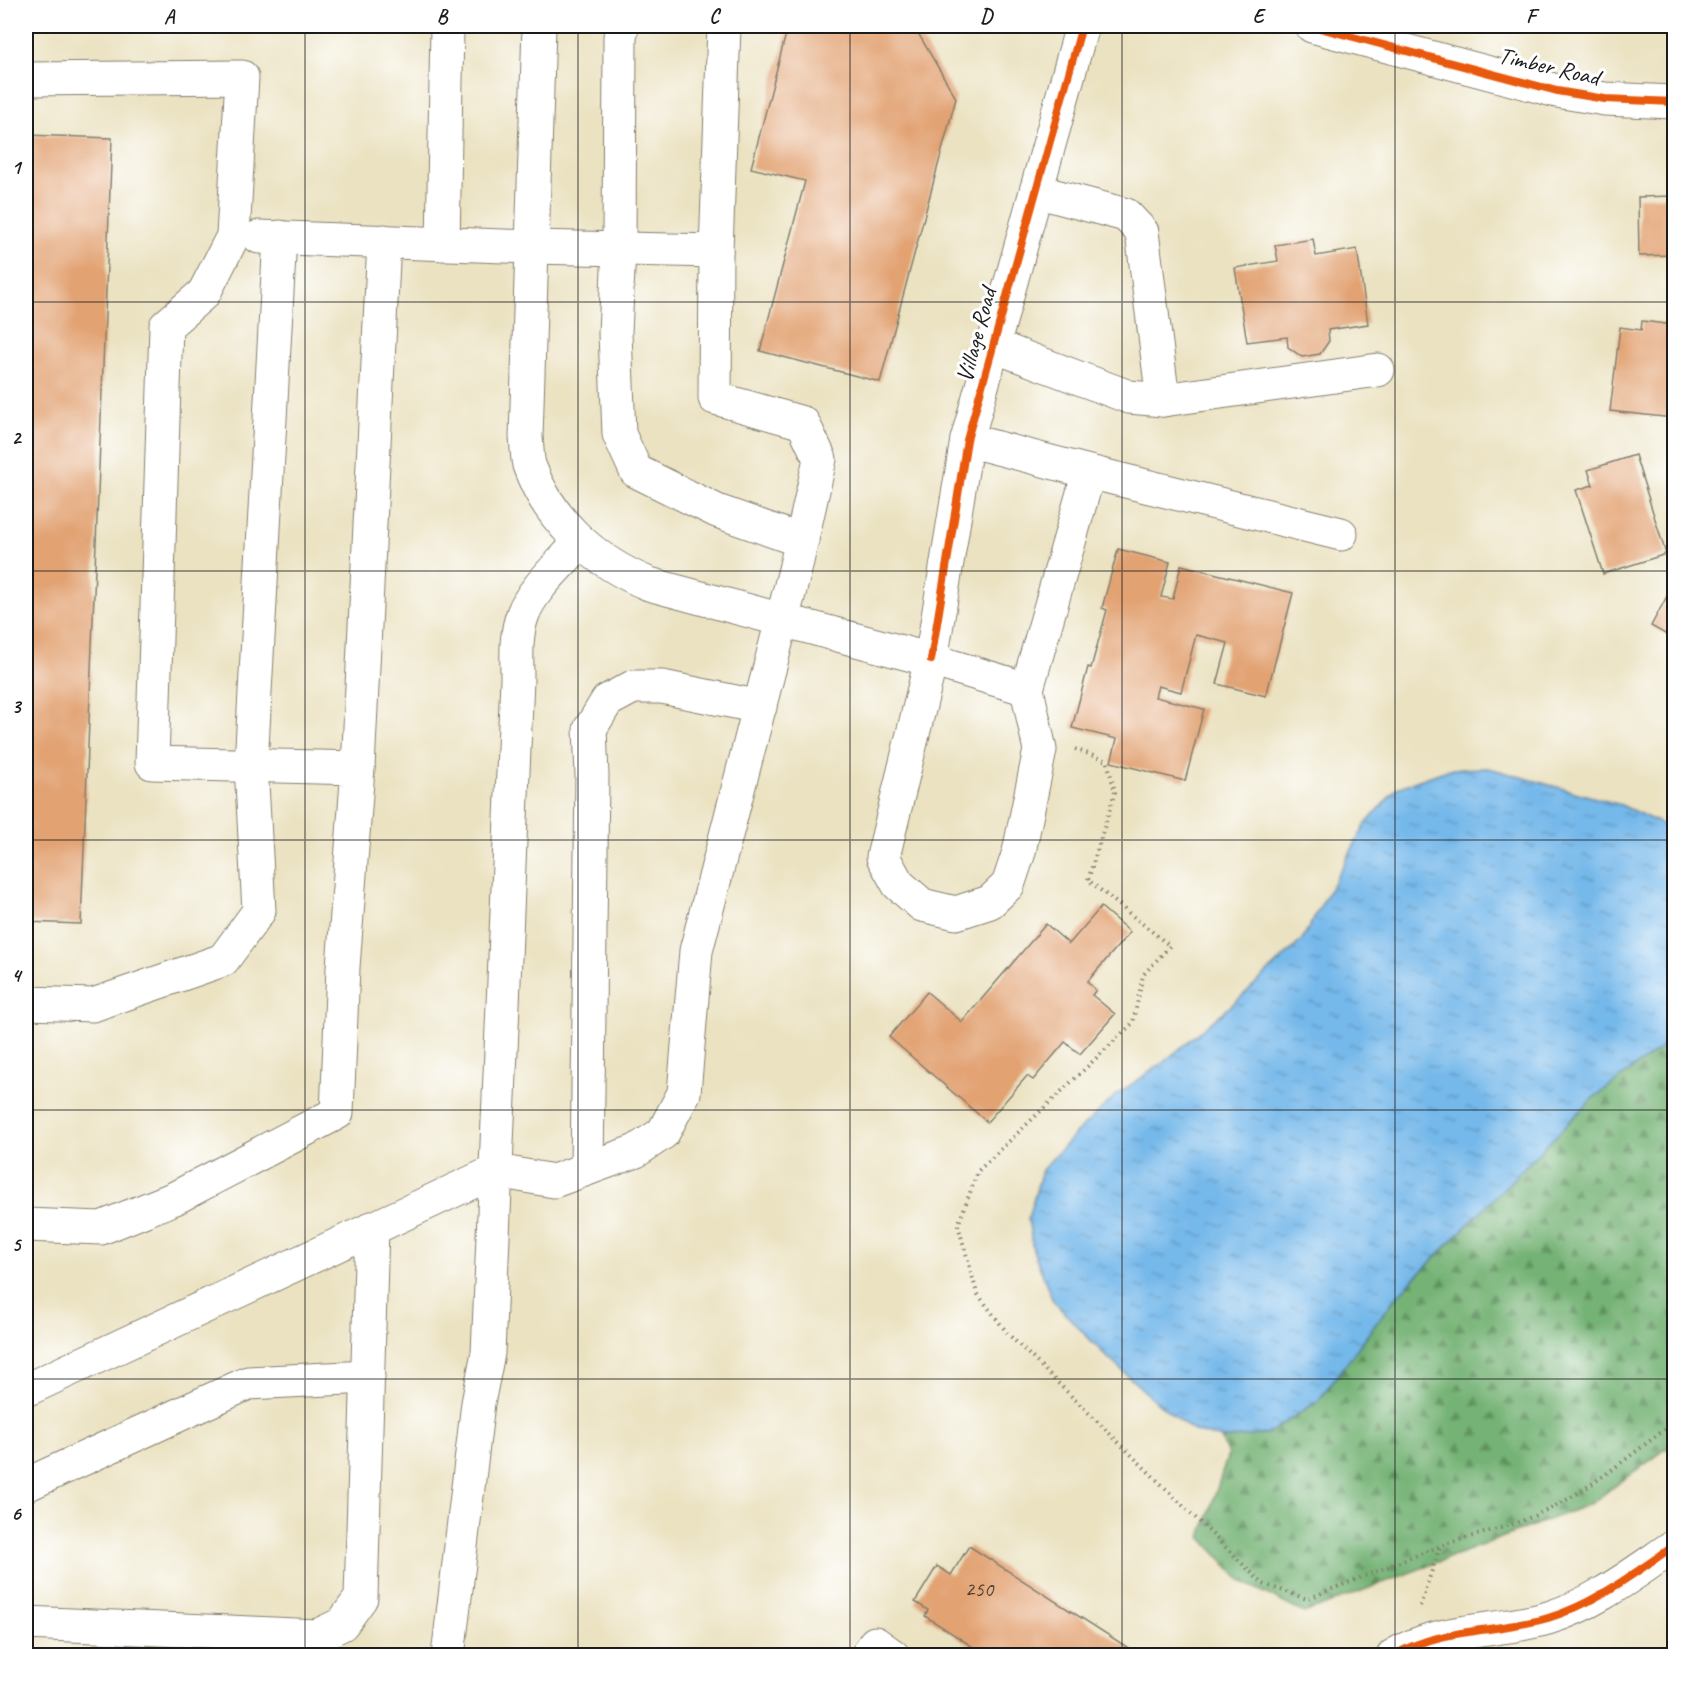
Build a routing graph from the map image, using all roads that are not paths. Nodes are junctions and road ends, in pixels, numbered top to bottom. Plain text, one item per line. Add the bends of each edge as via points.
1 (447, 26) edge
2 (539, 26) edge
3 (622, 26) edge
4 (724, 26) edge
5 (1082, 26) edge
6 (1312, 26) edge
7 (26, 79) edge
8 (1674, 102) edge
9 (1036, 191) junction
10 (233, 236) junction
11 (280, 237) junction
12 (384, 241) junction
13 (443, 244) junction
14 (532, 247) junction
15 (619, 249) junction
16 (716, 250) junction
17 (994, 346) junction
18 (1378, 370) dead end
19 (1163, 400) junction
20 (968, 440) junction
21 (1089, 472) junction
22 (1341, 534) dead end
23 (802, 541) junction
24 (580, 542) junction
25 (782, 621) junction
26 (931, 660) junction
27 (1027, 689) junction
28 (760, 707) junction
29 (250, 765) junction
30 (358, 768) junction
31 (26, 1002) edge
32 (587, 1169) junction
33 (496, 1171) junction
34 (26, 1225) edge
35 (372, 1228) junction
36 (368, 1377) junction
37 (26, 1390) edge
38 (26, 1485) edge
39 (1674, 1546) edge
40 (26, 1623) edge
41 (1400, 1651) edge
42 (448, 1656) edge
43 (867, 1656) edge
44 (893, 1656) edge

1 - 13 street
2 - 14 street
3 - 15 street
4 - 16 street
5 - 9 street, Village Road
6 - 8 street, Timber Road via 1557,91 1605,99
7 - 10 street via 242,78
9 - 17 street, Village Road
9 - 19 street via 1126,215 1142,232
10 - 11 street
10 - 29 street via 204,293 166,326 152,763
11 - 12 street
11 - 29 street
12 - 13 street
12 - 30 street
13 - 14 street
14 - 15 street
14 - 24 street via 526,437 529,463 544,496
15 - 16 street
15 - 23 street via 615,333 619,434 636,471 717,511
16 - 23 street via 715,398 803,423 820,459
17 - 19 street via 1129,397
17 - 20 street, Village Road
18 - 19 street
20 - 21 street
20 - 26 street, Village Road
21 - 22 street
21 - 27 street
23 - 25 street
24 - 25 street via 615,568 649,584
24 - 33 street via 531,597 522,615 517,642
25 - 26 street
25 - 28 street
26 - 27 street
26 - 27 street, Village Road via 883,857 898,884 922,904 956,913 990,902 1008,885 1040,750
28 - 32 street via 696,951 684,1093 663,1133 636,1151
28 - 32 street via 662,687 633,687 607,701 590,729
29 - 30 street
29 - 31 street via 259,911 224,960 93,1005
30 - 34 street via 337,1113 175,1198 101,1228
32 - 33 street via 554,1182
33 - 35 street
33 - 42 street via 488,1353 478,1403
35 - 36 street
35 - 37 street
36 - 38 street via 248,1383
36 - 40 street via 361,1598 342,1624 317,1636
39 - 41 street via 1572,1610 1434,1637
43 - 44 street via 875,1643

